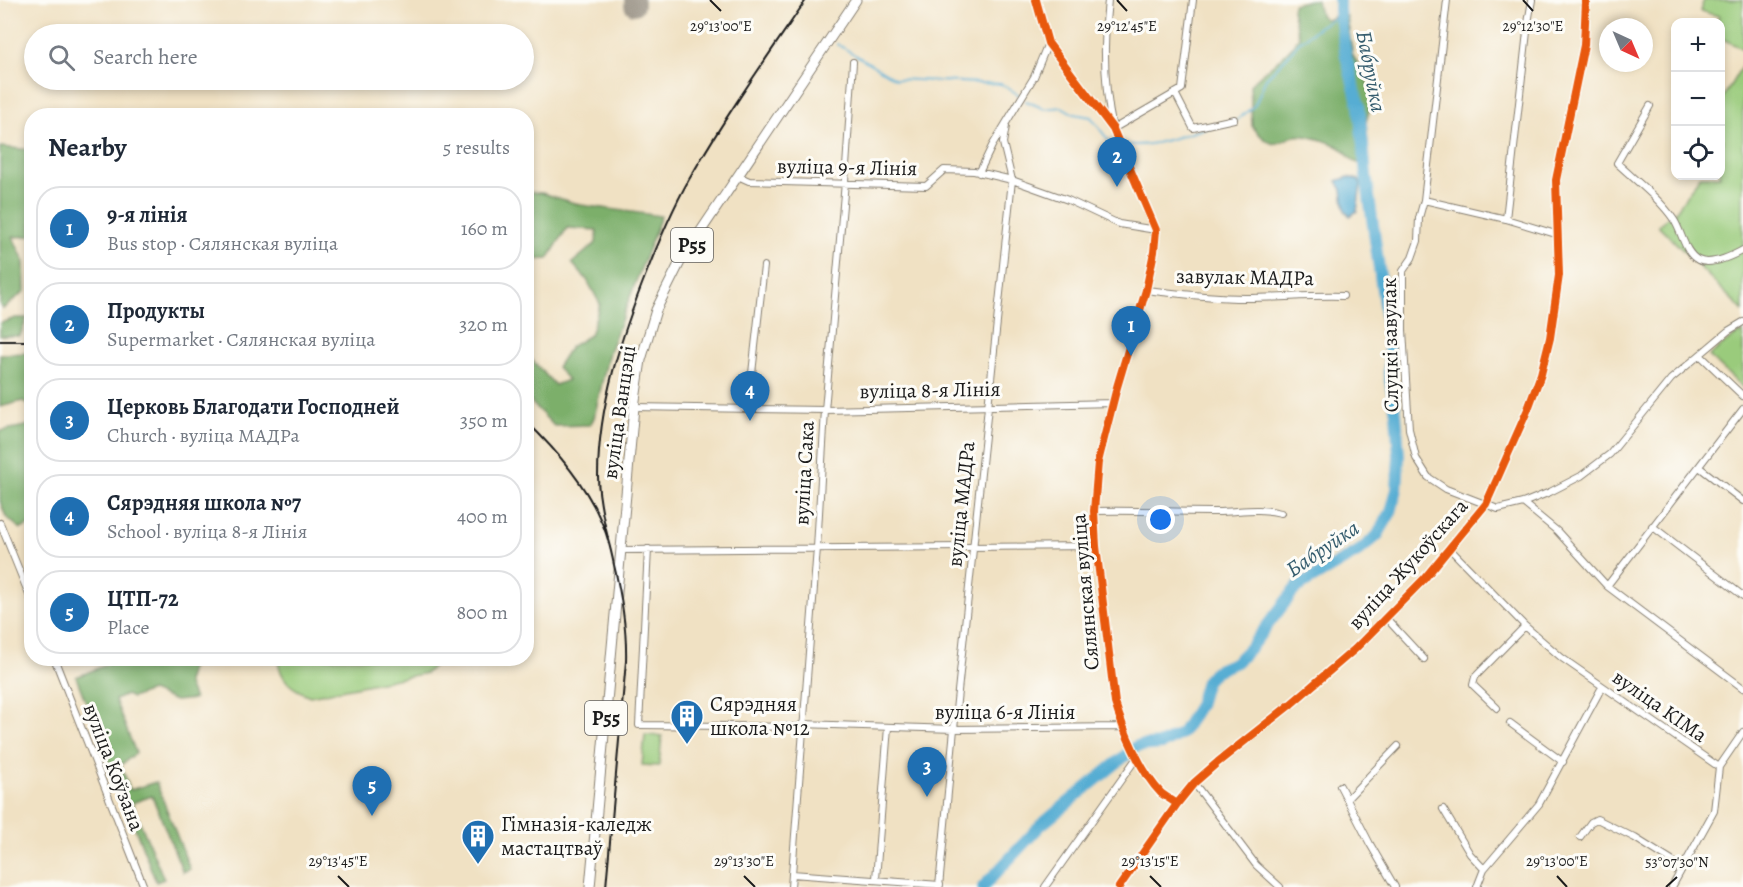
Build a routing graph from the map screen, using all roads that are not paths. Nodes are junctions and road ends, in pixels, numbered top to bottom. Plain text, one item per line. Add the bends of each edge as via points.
1 (856, 0) edge
2 (1036, 0) edge
3 (1108, 0) edge
4 (1192, 0) edge
5 (1447, 0) edge
6 (1532, 0) edge
7 (1586, 0) edge
8 (1048, 43) junction
9 (853, 62) dead end
10 (1175, 93) junction
11 (1650, 106) dead end
12 (1234, 119) dead end
13 (1006, 126) junction
14 (1113, 129) junction
15 (980, 172) junction
16 (738, 176) junction
17 (1012, 180) junction
18 (845, 183) junction
19 (1424, 200) junction
20 (1506, 219) junction
21 (1156, 230) junction
22 (1559, 235) junction
23 (1743, 250) edge
24 (764, 266) dead end
25 (1146, 290) junction
26 (1343, 296) dead end
27 (1743, 322) edge
28 (1700, 355) junction
29 (1743, 396) edge
30 (1113, 404) junction
31 (989, 405) junction
32 (634, 407) junction
33 (748, 409) junction
34 (1743, 409) edge
35 (825, 410) junction
36 (1699, 467) junction
37 (1743, 501) edge
38 (1523, 503) junction
39 (1486, 504) junction
40 (1094, 511) junction
41 (1281, 513) dead end
42 (0, 523) edge
43 (1652, 526) junction
44 (1096, 546) junction
45 (817, 548) junction
46 (973, 548) junction
47 (648, 549) junction
48 (1450, 549) junction
49 (621, 550) junction
50 (24, 582) edge
51 (1607, 586) junction
52 (1743, 597) edge
53 (1386, 618) junction
54 (1525, 626) junction
55 (1424, 659) dead end
56 (57, 666) edge
57 (1602, 687) junction
58 (1743, 688) edge
59 (1497, 708) dead end
60 (1510, 723) dead end
61 (802, 725) junction
62 (888, 727) junction
63 (1122, 728) junction
64 (954, 729) junction
65 (1743, 732) edge
66 (1398, 746) dead end
67 (1138, 756) junction
68 (1563, 762) junction
69 (1719, 767) junction
70 (1194, 783) junction
71 (1340, 786) dead end
72 (1347, 799) junction
73 (1177, 804) junction
74 (1443, 809) dead end
75 (1580, 837) dead end
76 (1683, 868) junction
77 (1484, 869) junction
78 (792, 874) junction
79 (876, 879) junction
80 (939, 886) edge
81 (144, 887) edge
82 (590, 887) edge
83 (791, 887) edge
84 (1045, 887) edge
85 (1119, 887) edge
86 (1280, 887) edge
87 (1395, 887) edge
88 (1477, 887) edge
89 (1672, 887) edge

1 - 16 main road, вуліца Ванцэці / Р55
2 - 8 street
3 - 14 street via 1105,56
4 - 10 street via 1182,89
5 - 19 street, Слуцкі завулак
6 - 20 street
7 - 22 street, вуліца Жукоўскага via 1584,45 1556,180
8 - 13 street, вуліца МАДРа
8 - 14 street
9 - 18 street, вуліца Сака
10 - 12 street via 1193,128
10 - 14 street
11 - 23 street via 1617,163 1654,197 1698,260 1711,261
13 - 15 street, вуліца МАДРа
13 - 17 street, вуліца МАДРа via 1003,143
14 - 21 street
15 - 17 street, вуліца 9-я Лінія
15 - 18 street, вуліца 9-я Лінія via 944,170 926,186
16 - 18 street, вуліца 9-я Лінія via 749,181
16 - 32 main road, вуліца Ванцэці / Р55 via 680,262 656,310 641,360
17 - 21 street, вуліца 9-я Лінія via 1119,224
17 - 31 street, вуліца МАДРа
18 - 35 street, вуліца Сака
19 - 20 street
19 - 39 street, Слуцкі завулак via 1419,241 1403,271 1409,429 1416,458 1428,477 1446,489
20 - 22 street
21 - 25 street, Сялянская вуліца
22 - 39 street, вуліца Жукоўскага via 1559,275 1551,338 1528,409
24 - 33 street
25 - 26 street, завулак МАДРа via 1245,298
25 - 30 street, Сялянская вуліца
27 - 28 street, Слуцкі завулак
28 - 29 street
28 - 38 street, Слуцкі завулак via 1671,379 1610,454 1581,476
30 - 31 street, вуліца 8-я Лінія
30 - 40 street, Сялянская вуліца via 1098,462
31 - 35 street, вуліца 8-я Лінія
31 - 46 street, вуліца МАДРа
32 - 33 street, вуліца 8-я Лінія
32 - 49 main road, вуліца Ванцэці / Р55
33 - 35 street, вуліца 8-я Лінія
34 - 36 street
35 - 45 street, вуліца Сака
36 - 37 street
36 - 43 street
38 - 39 street, Слуцкі завулак via 1498,509
38 - 51 street via 1557,531
39 - 48 street, вуліца Жукоўскага
40 - 41 street via 1267,509
40 - 44 street, Сялянская вуліца
42 - 50 street
43 - 51 street
43 - 52 street
44 - 46 street
44 - 63 street, Сялянская вуліца via 1114,703
45 - 46 street
45 - 47 street
45 - 61 street, вуліца Сака
46 - 64 street, вуліца МАДРа
47 - 49 street
47 - 61 street, вуліца 6-я Лінія via 639,725
48 - 53 street, вуліца Жукоўскага
48 - 54 street, вуліца КІМа
49 - 82 main road, вуліца Ванцэці / Р55
51 - 58 street
53 - 55 street
53 - 70 street, вуліца Жукоўскага via 1355,649
54 - 57 street, вуліца КІМа
54 - 59 street via 1475,677 1473,685
56 - 81 street, вуліца Коўзана
57 - 68 street
57 - 69 street, вуліца КІМа
60 - 68 street
61 - 62 street, вуліца 6-я Лінія
61 - 78 street, вуліца Сака
62 - 64 street, вуліца 6-я Лінія
62 - 79 street
63 - 64 street, вуліца 6-я Лінія
63 - 67 street, Сялянская вуліца
64 - 80 street, вуліца МАДРа
65 - 69 street
66 - 72 street
67 - 73 street, Сялянская вуліца via 1160,792
67 - 84 street
68 - 77 street via 1539,804
69 - 76 street, вуліца КІМа via 1714,811
70 - 73 street, вуліца Жукоўскага
70 - 86 street via 1256,865
71 - 72 street
72 - 87 street
73 - 85 street, вуліца Жукоўскага
74 - 77 street via 1470,854
75 - 76 street via 1597,819
76 - 89 street, вуліца КІМа
77 - 88 street
78 - 79 street
78 - 83 street, вуліца Сака
79 - 80 street

